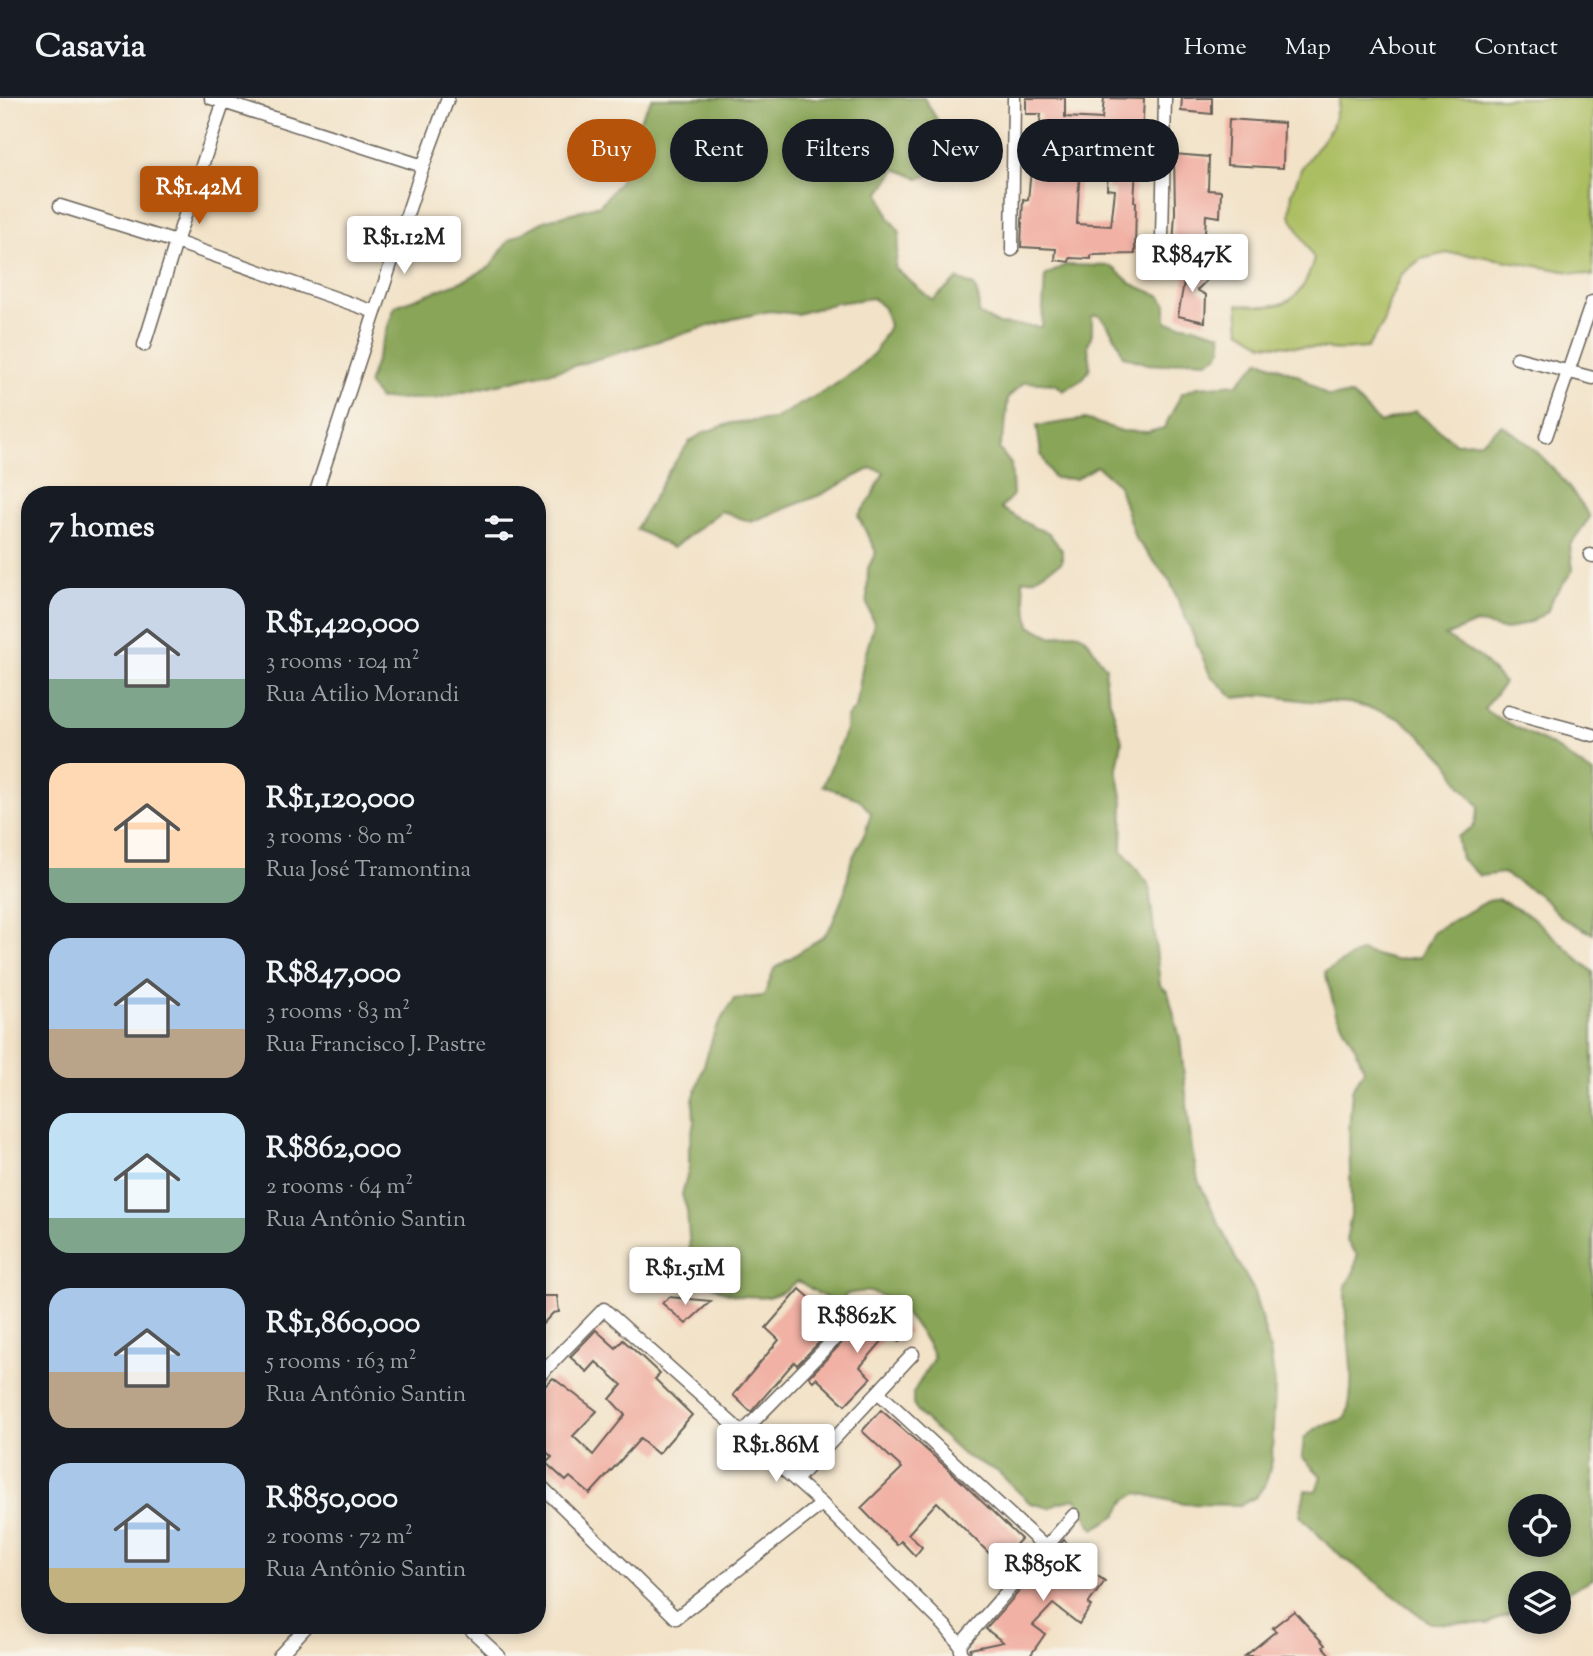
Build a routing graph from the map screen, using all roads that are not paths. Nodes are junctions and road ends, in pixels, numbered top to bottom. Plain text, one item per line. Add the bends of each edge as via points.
1 (211, 98) edge
2 (448, 98) edge
3 (1014, 98) edge
4 (1165, 98) edge
5 (225, 100) edge
6 (423, 166) junction
7 (60, 206) dead end
8 (1161, 238) dead end
9 (176, 242) junction
10 (1012, 250) dead end
11 (1592, 302) edge
12 (375, 312) junction
13 (144, 345) dead end
14 (1517, 358) dead end
15 (1567, 371) junction
16 (1593, 378) edge
17 (1546, 436) dead end
18 (318, 486) edge
19 (1508, 712) dead end
20 (1593, 735) edge
21 (850, 1323) dead end
22 (913, 1354) dead end
23 (546, 1369) edge
24 (878, 1393) junction
25 (743, 1432) junction
26 (796, 1480) junction
27 (546, 1491) edge
28 (822, 1504) junction
29 (1074, 1515) dead end
30 (1045, 1547) junction
31 (300, 1634) edge
32 (474, 1634) edge
33 (961, 1650) edge
34 (491, 1654) edge
35 (279, 1656) edge

1 - 5 street
2 - 6 street
3 - 10 street
4 - 8 street
5 - 6 street
5 - 9 street
6 - 12 street
7 - 9 street
9 - 12 street
9 - 13 street
11 - 15 street
12 - 18 street
14 - 15 street
15 - 16 street
15 - 17 street
19 - 20 street
21 - 25 street
22 - 24 street
23 - 25 street via 604,1309
24 - 26 street
24 - 30 street
25 - 26 street
26 - 28 street
27 - 28 street via 676,1618
28 - 33 street via 946,1626
29 - 30 street
30 - 33 street
31 - 35 street
32 - 34 street

